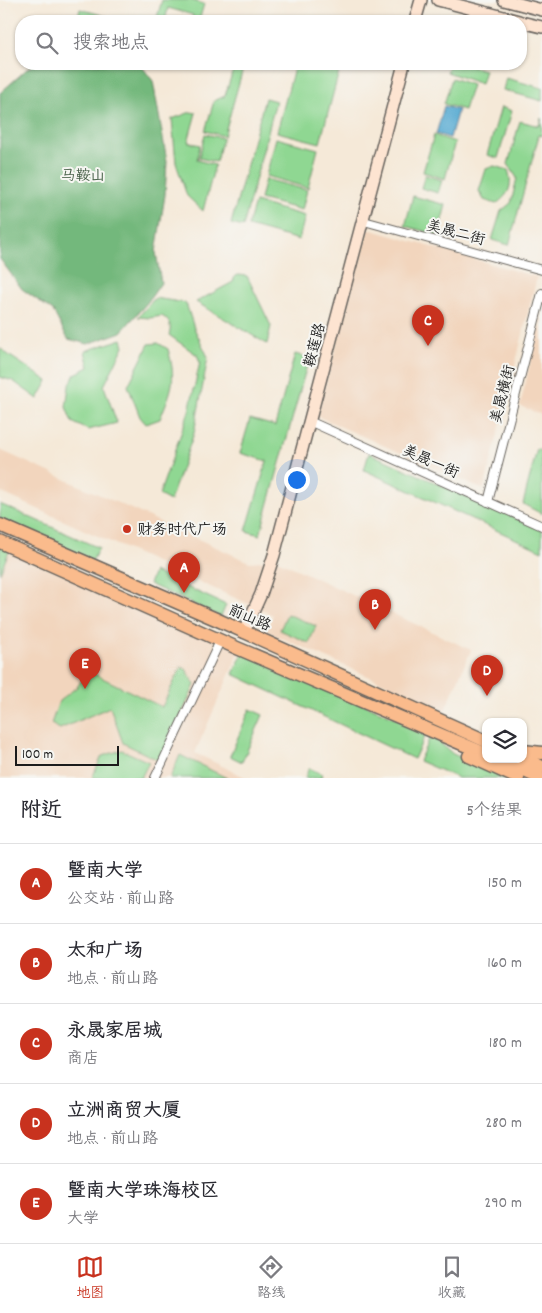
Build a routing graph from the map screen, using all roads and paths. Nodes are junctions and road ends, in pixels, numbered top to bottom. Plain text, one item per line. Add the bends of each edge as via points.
1 (420, 0) edge
2 (438, 0) edge
3 (504, 0) edge
4 (542, 10) edge
5 (416, 15) edge
6 (494, 15) edge
7 (527, 24) edge
8 (542, 27) edge
9 (402, 70) edge
10 (364, 221) junction
11 (542, 270) edge
12 (542, 293) edge
13 (309, 421) junction
14 (488, 502) junction
15 (0, 525) edge
16 (542, 526) edge
17 (0, 542) edge
18 (244, 632) junction
19 (220, 640) junction
20 (430, 730) junction
21 (482, 739) edge
22 (527, 751) edge
23 (482, 752) edge
24 (542, 753) edge
25 (527, 760) edge
26 (506, 763) edge
27 (542, 767) edge
28 (155, 778) edge
29 (518, 778) edge
30 (540, 778) edge

1 - 5 street
2 - 6 street
3 - 4 street
7 - 8 street
9 - 10 street, 鞍莲路
10 - 11 street, 美晟二街
10 - 13 street, 鞍莲路
12 - 14 street, 美晟橫街
13 - 14 street, 美晟一街
13 - 18 street, 鞍莲路 via 274,555
14 - 16 street, 美晟一街
15 - 18 main road, 前山路
17 - 19 main road
18 - 21 main road, 前山路
19 - 20 main road
19 - 28 street
20 - 23 main road
20 - 29 main road via 458,751
22 - 24 main road
25 - 27 main road
26 - 30 main road

